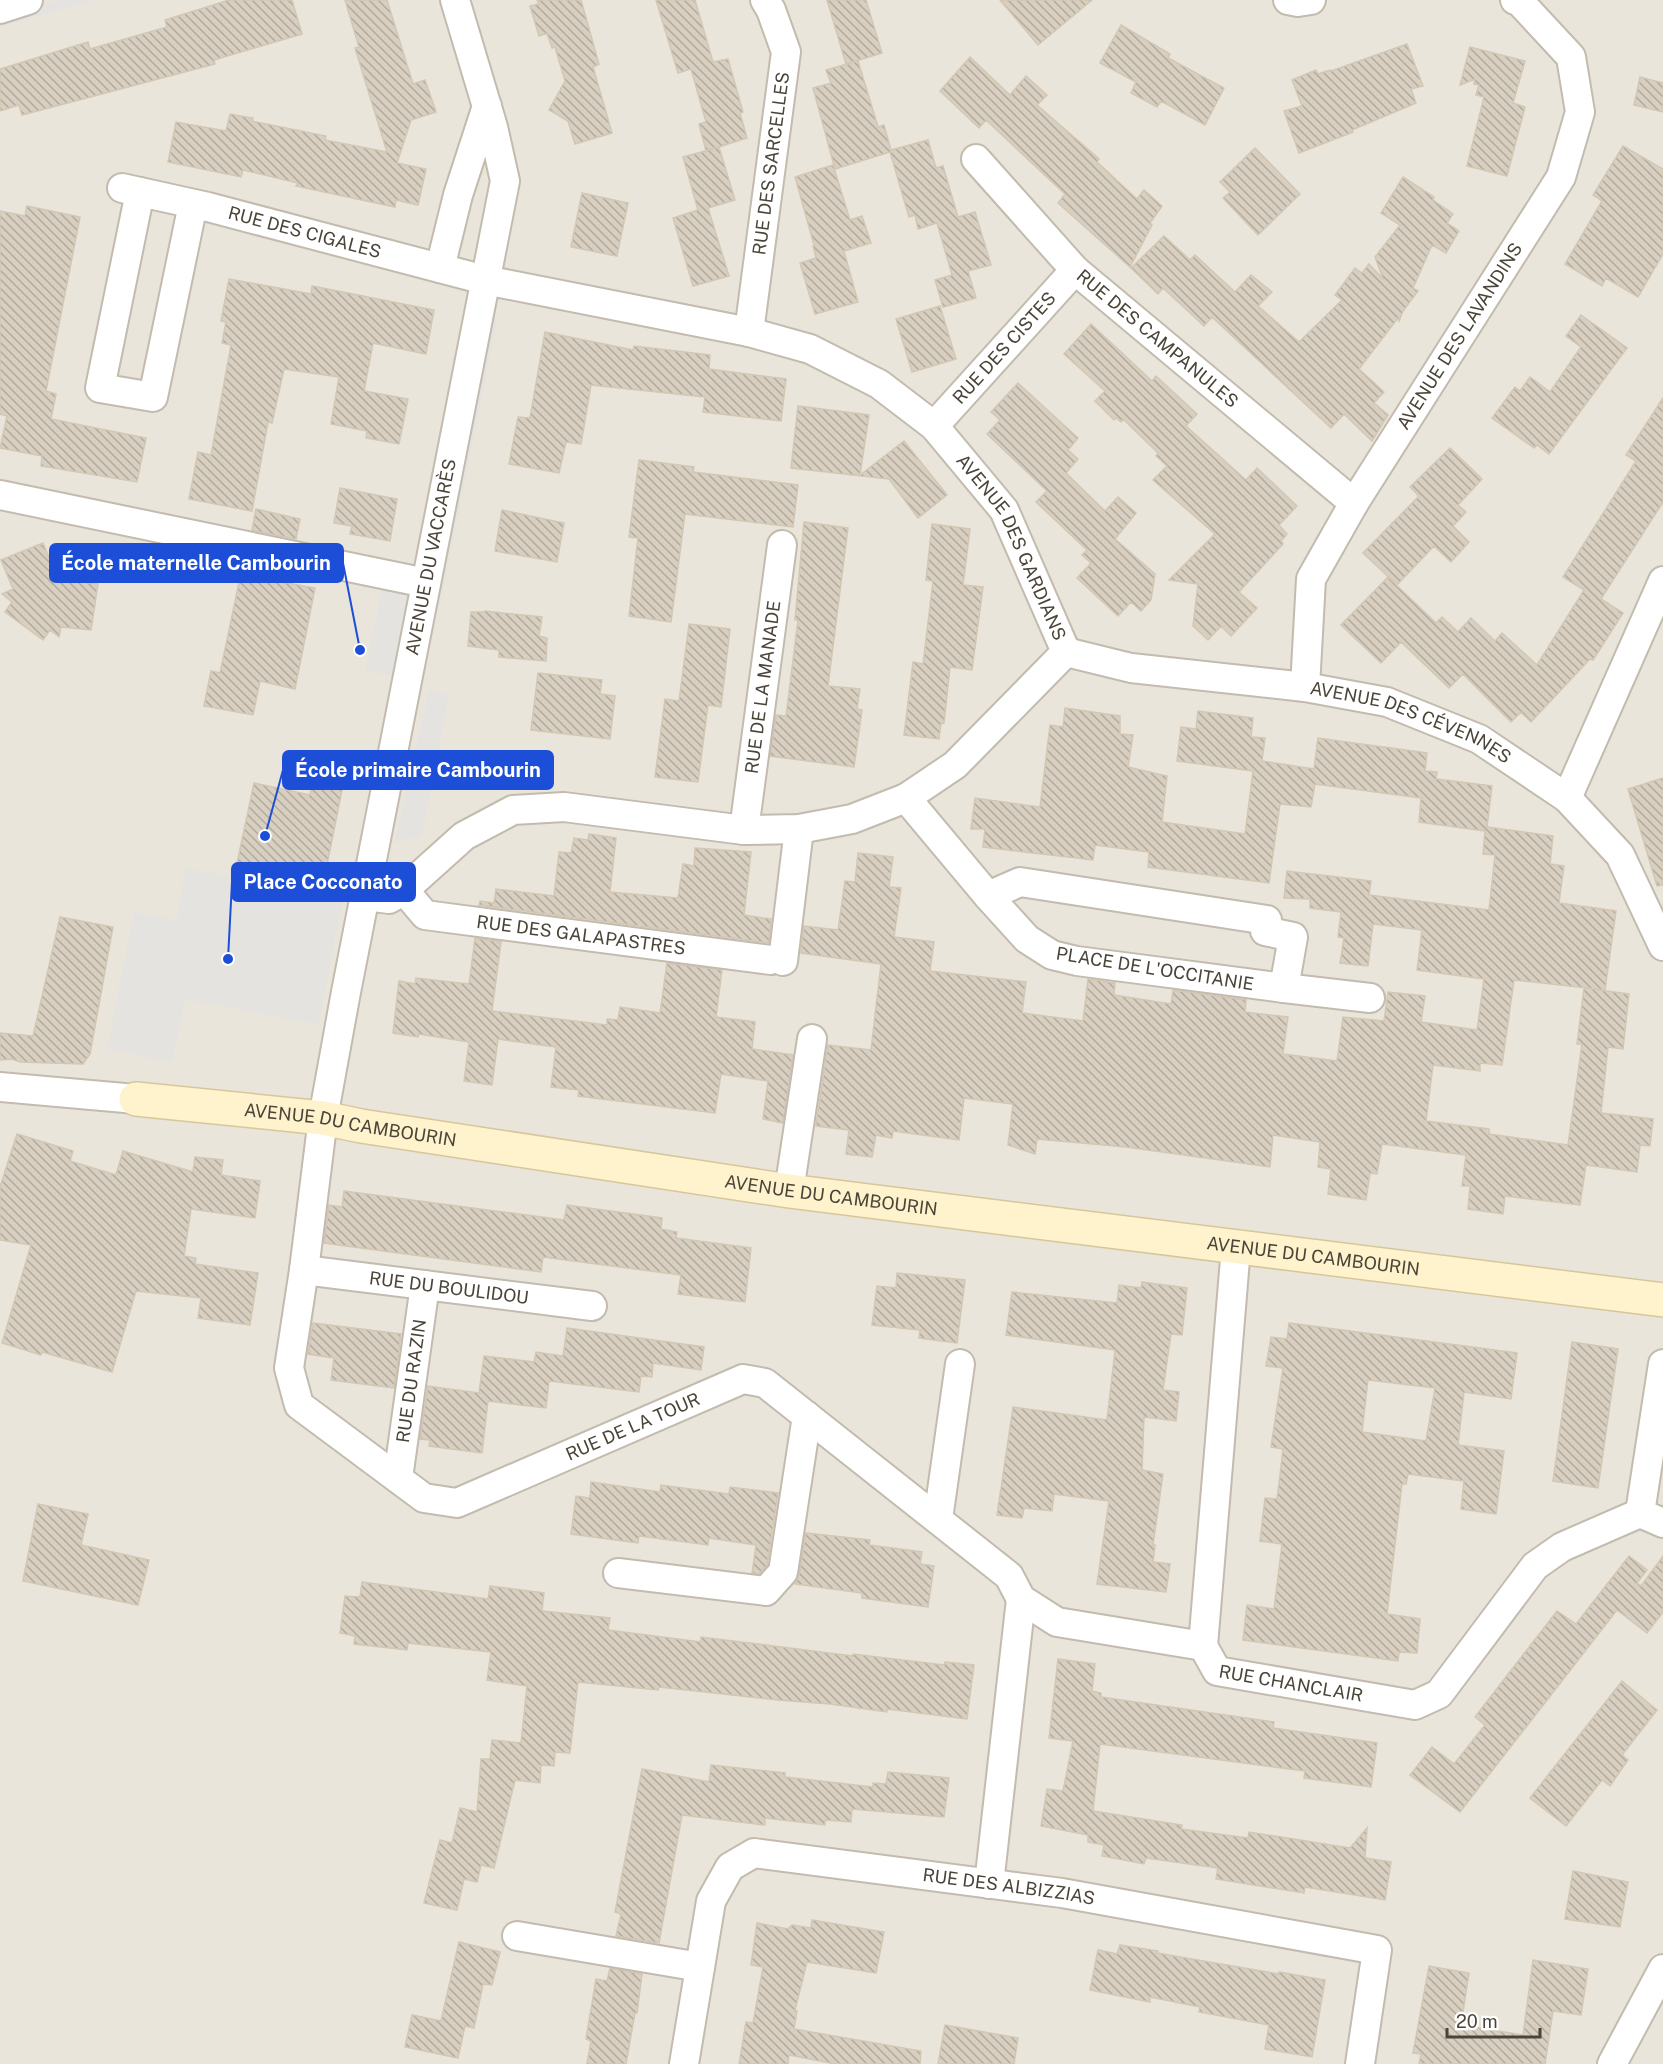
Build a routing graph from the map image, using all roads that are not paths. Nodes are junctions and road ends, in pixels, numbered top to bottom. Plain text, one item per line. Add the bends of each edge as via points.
1 (28, 0) edge
2 (455, 0) edge
3 (765, 0) edge
4 (1288, 0) edge
5 (1311, 0) edge
6 (1515, 0) edge
7 (0, 9) edge
8 (487, 106) junction
9 (976, 159) dead end
10 (193, 204) junction
11 (440, 268) junction
12 (1075, 270) junction
13 (485, 280) junction
14 (749, 332) junction
15 (934, 426) junction
16 (0, 495) edge
17 (1354, 503) junction
18 (782, 545) dead end
19 (1663, 581) edge
20 (426, 583) junction
21 (1066, 652) junction
22 (1305, 687) junction
23 (906, 798) junction
24 (1567, 798) junction
25 (799, 829) junction
26 (744, 830) junction
27 (404, 890) junction
28 (366, 896) junction
29 (988, 896) junction
30 (1663, 946) edge
31 (1284, 988) junction
32 (1370, 998) dead end
33 (812, 1039) dead end
34 (0, 1087) edge
35 (136, 1099) joint
36 (323, 1118) junction
37 (789, 1191) junction
38 (1236, 1247) junction
39 (304, 1270) junction
40 (425, 1285) junction
41 (1663, 1300) edge
42 (592, 1306) dead end
43 (960, 1364) dead end
44 (1663, 1364) edge
45 (807, 1416) junction
46 (398, 1478) junction
47 (1652, 1518) edge
48 (938, 1519) junction
49 (618, 1573) dead end
50 (1021, 1599) junction
51 (1203, 1646) junction
52 (989, 1884) junction
53 (517, 1936) dead end
54 (700, 1967) junction
55 (1663, 1969) edge
56 (684, 2064) edge
57 (1360, 2064) edge
58 (1612, 2064) edge

1 - 7 street
2 - 8 street, AVENUE DU VACCARÈS
3 - 14 street, RUE DES SARCELLES via 786,52
4 - 5 street
6 - 17 street, AVENUE DES LAVANDINS via 1571,57 1580,112 1561,177
8 - 11 street via 458,195
8 - 13 street, AVENUE DU VACCARÈS via 505,181
9 - 12 street, RUE DES CAMPANULES
10 - 10 street, RUE DES CIGALES via 131,190 100,388 153,397
10 - 11 street, RUE DES CIGALES
11 - 13 street, RUE DES CIGALES
12 - 15 street, RUE DES CISTES
12 - 17 street, RUE DES CAMPANULES
13 - 14 street, AVENUE DES GARDIANS
13 - 20 street, AVENUE DU VACCARÈS
14 - 15 street, AVENUE DES GARDIANS via 810,349 879,384
15 - 21 street, AVENUE DES GARDIANS via 1004,510
16 - 20 street
17 - 22 street, AVENUE DES LAVANDINS via 1311,579
18 - 26 street, RUE DE LA MANADE
19 - 24 street
20 - 28 street, AVENUE DU VACCARÈS
21 - 22 street, AVENUE DES CÉVENNES via 1131,668
21 - 23 street, AVENUE DES GARDIANS via 955,765
22 - 24 street, AVENUE DES CÉVENNES via 1387,702 1479,739
23 - 25 street, AVENUE DES GARDIANS via 852,819
23 - 29 street, PLACE DE L'OCCITANIE
24 - 30 street, AVENUE DES CÉVENNES via 1620,855
25 - 26 street, AVENUE DES GARDIANS
25 - 27 street, RUE DES GALAPASTRES via 777,961 425,915
26 - 27 street, AVENUE DES GARDIANS via 564,807 513,810 464,836
27 - 28 street, AVENUE DES GARDIANS via 389,899
28 - 36 street, AVENUE DU VACCARÈS
29 - 31 street, PLACE DE L'OCCITANIE via 1027,939 1052,955
29 - 31 street via 1020,882 1267,920 1265,931 1293,936
31 - 32 street, PLACE DE L'OCCITANIE
33 - 37 street
34 - 35 street, AVENUE DU CAMBOURIN
35 - 36 street, AVENUE DU CAMBOURIN
36 - 37 street, AVENUE DU CAMBOURIN
36 - 39 street, RUE DE LA TOUR
37 - 38 street, AVENUE DU CAMBOURIN
38 - 41 street, AVENUE DU CAMBOURIN
38 - 51 street, RUE CHANCLAIR
39 - 40 street, RUE DU BOULIDOU
39 - 46 street, RUE DE LA TOUR via 289,1368 299,1406
40 - 42 street, RUE DU BOULIDOU
40 - 46 street, RUE DU RAZIN
43 - 48 street
44 - 47 street, RUE CHANCLAIR
45 - 46 street, RUE DE LA TOUR via 765,1383 743,1379 457,1503 424,1498
45 - 48 street, RUE DE LA TOUR
45 - 49 street via 783,1572 766,1591
47 - 51 street, RUE CHANCLAIR via 1562,1547 1535,1566 1439,1695 1415,1705 1217,1671
48 - 50 street, RUE DE LA TOUR via 1009,1576
50 - 51 street, RUE DE LA TOUR via 1057,1622
50 - 52 street
52 - 54 street, RUE DES ALBIZZIAS via 754,1853 730,1867 711,1901
52 - 57 street, RUE DES ALBIZZIAS via 1062,1893 1377,1950
53 - 54 street
54 - 56 street, RUE DES ALBIZZIAS
55 - 58 street

